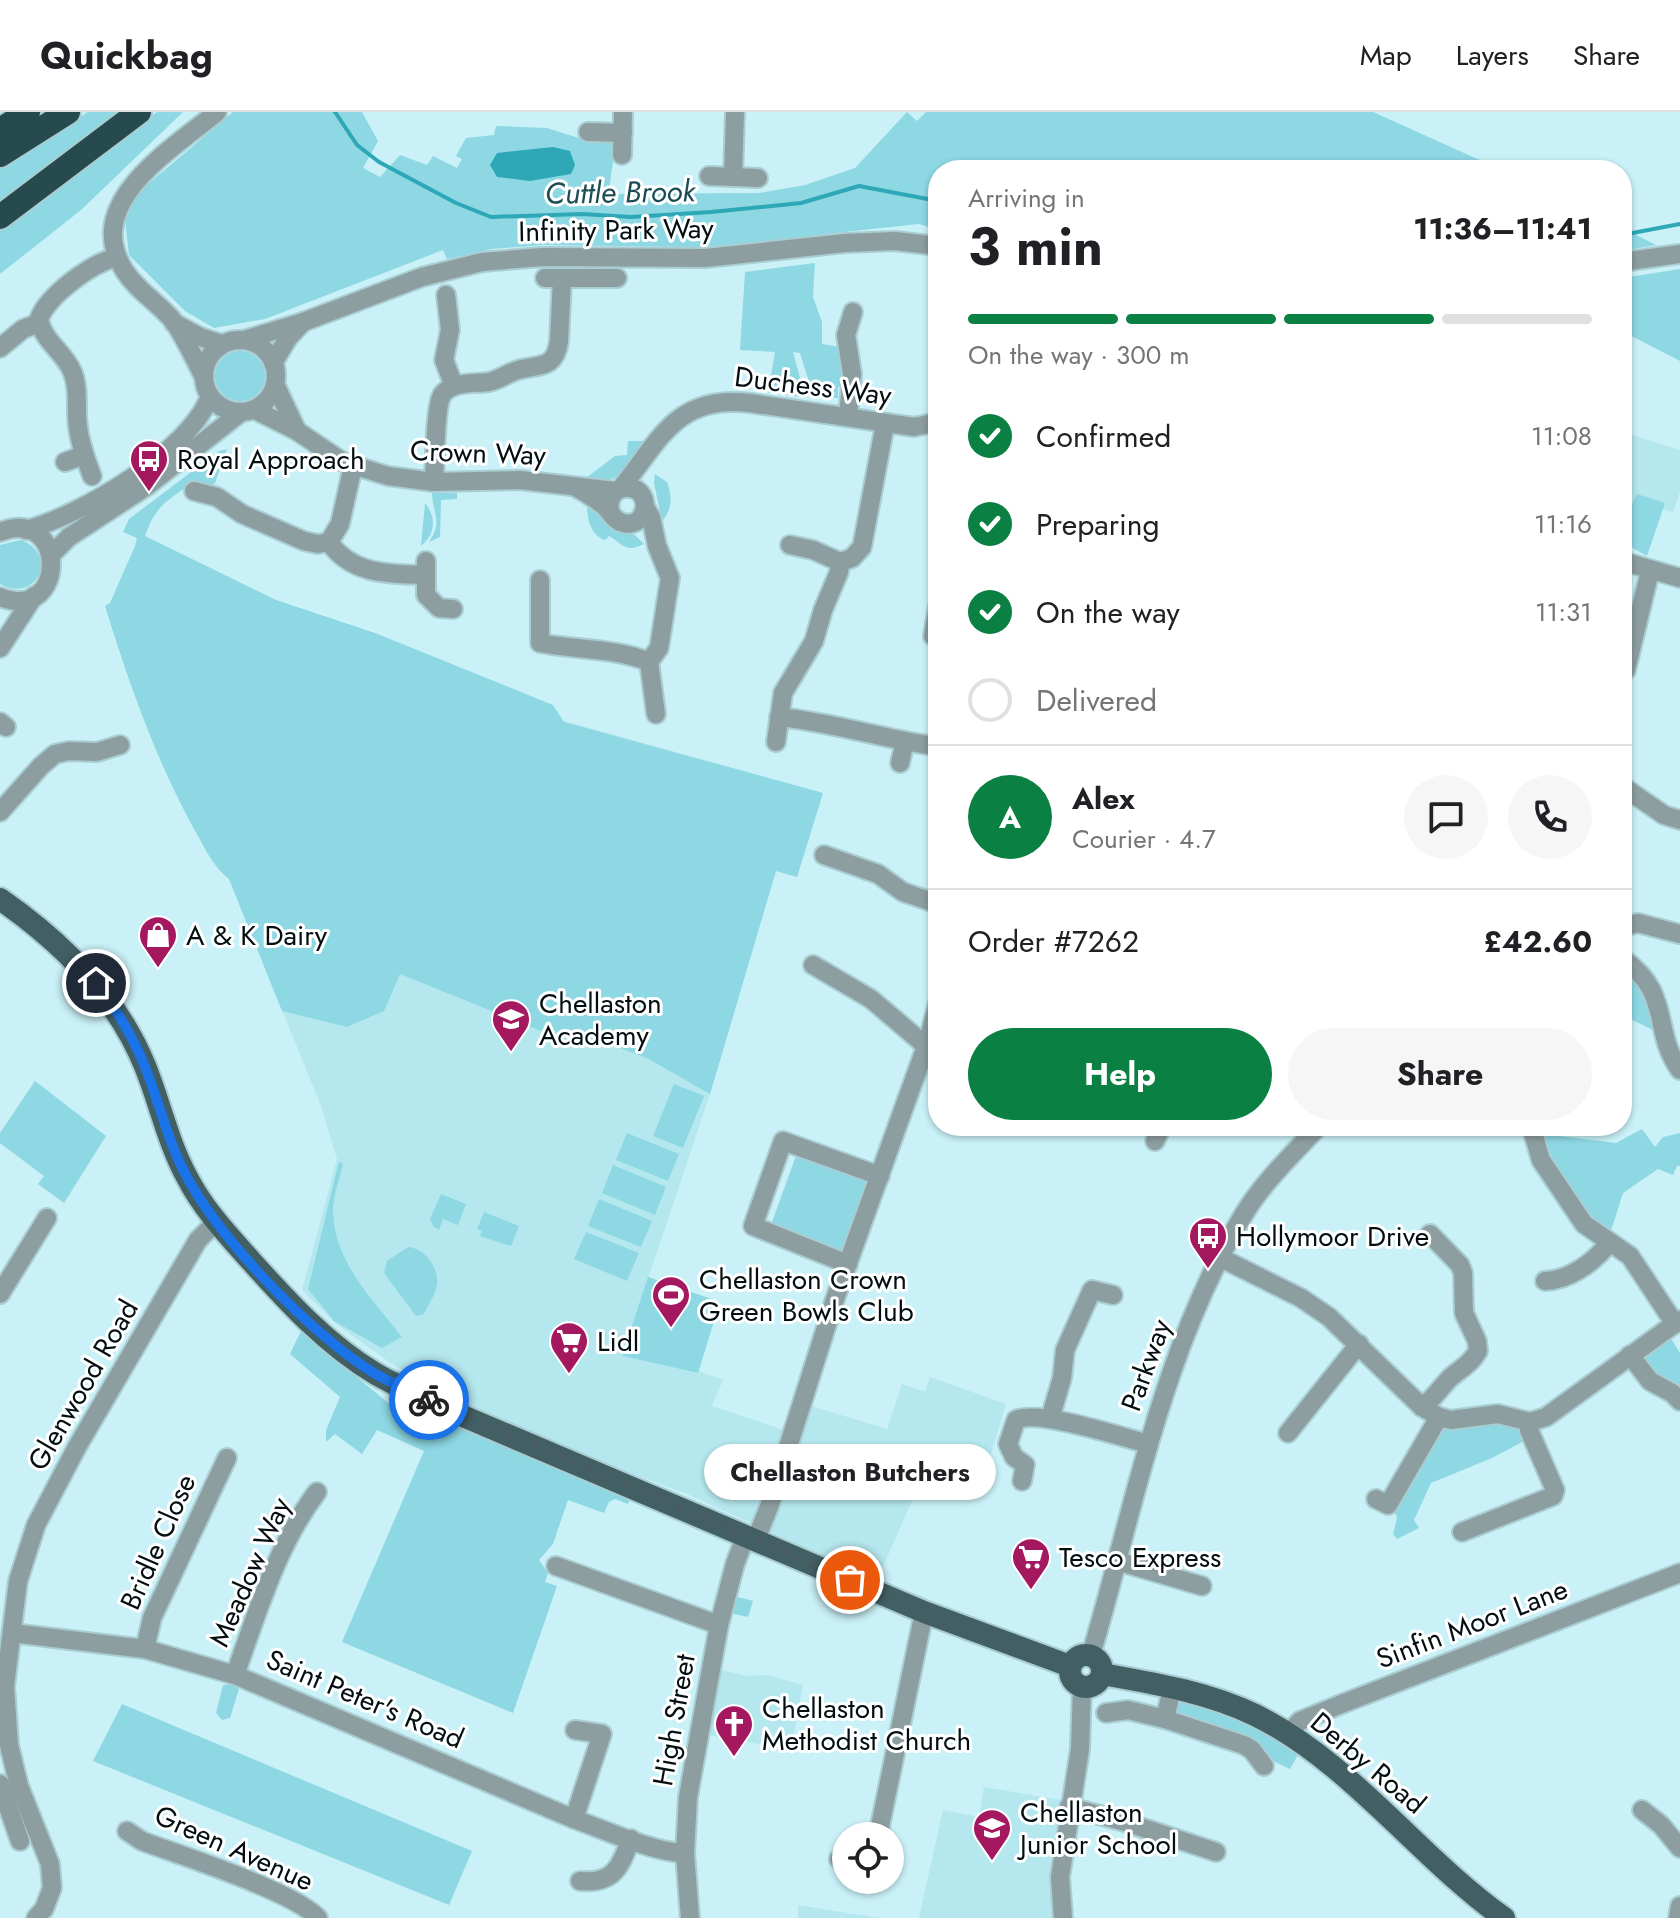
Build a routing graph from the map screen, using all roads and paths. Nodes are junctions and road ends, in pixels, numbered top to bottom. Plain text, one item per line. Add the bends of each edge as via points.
1 (28, 112) edge
2 (68, 112) edge
3 (139, 112) edge
4 (217, 112) edge
5 (623, 112) edge
6 (735, 112) edge
7 (0, 130) edge
8 (588, 132) dead end
9 (623, 133) junction
10 (0, 155) edge
11 (622, 155) dead end
12 (709, 176) dead end
13 (733, 177) junction
14 (758, 178) dead end
15 (0, 217) edge
16 (928, 245) edge
17 (1680, 254) edge
18 (117, 257) junction
19 (1632, 261) edge
20 (617, 278) dead end
21 (445, 296) dead end
22 (853, 312) dead end
23 (303, 322) junction
24 (39, 323) junction
25 (174, 323) junction
26 (244, 340) junction
27 (222, 344) junction
28 (0, 348) edge
29 (273, 363) junction
30 (204, 377) junction
31 (275, 384) junction
32 (454, 386) junction
33 (210, 396) junction
34 (247, 411) junction
35 (848, 416) junction
36 (885, 424) junction
37 (928, 424) edge
38 (297, 431) junction
39 (651, 451) junction
40 (84, 455) junction
41 (65, 462) dead end
42 (353, 466) junction
43 (92, 476) dead end
44 (434, 482) junction
45 (574, 486) junction
46 (618, 489) junction
47 (194, 491) dead end
48 (643, 500) junction
49 (610, 513) junction
50 (631, 523) junction
51 (1, 530) edge
52 (26, 530) junction
53 (329, 542) junction
54 (657, 546) junction
55 (790, 546) dead end
56 (51, 555) junction
57 (840, 562) junction
58 (1632, 565) edge
59 (1650, 571) junction
60 (1680, 578) edge
61 (540, 580) dead end
62 (34, 596) junction
63 (0, 597) edge
64 (453, 609) dead end
65 (3, 642) edge
66 (1632, 653) edge
67 (649, 662) junction
68 (656, 714) dead end
69 (779, 717) junction
70 (905, 741) junction
71 (776, 742) dead end
72 (120, 745) dead end
73 (928, 745) dead end
74 (97, 752) junction
75 (900, 763) dead end
76 (98, 772) dead end
77 (1632, 793) edge
78 (0, 812) edge
79 (1680, 820) edge
80 (834, 853) dead end
81 (0, 899) edge
82 (928, 901) edge
83 (1632, 924) edge
84 (1680, 934) edge
85 (813, 965) dead end
86 (1632, 967) edge
87 (928, 1042) edge
88 (928, 1052) edge
89 (1680, 1070) edge
90 (1310, 1136) edge
91 (1534, 1136) edge
92 (880, 1176) junction
93 (40, 1222) dead end
94 (216, 1222) junction
95 (1430, 1234) dead end
96 (1609, 1243) junction
97 (1221, 1258) junction
98 (848, 1264) junction
99 (1545, 1281) dead end
100 (0, 1294) edge
101 (1113, 1295) dead end
102 (1677, 1322) edge
103 (1359, 1344) junction
104 (1630, 1355) junction
105 (1680, 1401) edge
106 (1422, 1407) junction
107 (1439, 1417) junction
108 (1050, 1419) junction
109 (1530, 1422) junction
110 (1288, 1433) dead end
111 (1148, 1444) junction
112 (227, 1458) dead end
113 (1022, 1481) dead end
114 (317, 1492) dead end
115 (1376, 1499) dead end
116 (1462, 1532) dead end
117 (751, 1537) junction
118 (1117, 1561) junction
119 (556, 1566) dead end
120 (1680, 1573) edge
121 (9, 1579) edge
122 (1202, 1586) dead end
123 (924, 1612) junction
124 (719, 1625) junction
125 (12, 1633) junction
126 (145, 1649) junction
127 (1097, 1665) junction
128 (1070, 1666) junction
129 (235, 1675) junction
130 (1082, 1687) junction
131 (1172, 1689) junction
132 (1106, 1713) dead end
133 (1165, 1719) junction
134 (575, 1730) dead end
135 (1288, 1734) junction
136 (1264, 1766) dead end
137 (0, 1784) edge
138 (1069, 1807) junction
139 (1642, 1810) dead end
140 (574, 1819) junction
141 (881, 1822) edge
142 (127, 1831) dead end
143 (631, 1839) junction
144 (20, 1841) dead end
145 (1680, 1848) edge
146 (1216, 1852) dead end
147 (685, 1853) junction
148 (580, 1881) dead end
149 (1680, 1906) edge
150 (36, 1918) edge
151 (318, 1918) edge
152 (690, 1918) edge
153 (1063, 1918) edge
154 (1504, 1918) edge
155 (1678, 1918) edge

1 - 7 highway
2 - 10 highway
3 - 15 highway
4 - 18 street via 125,193 114,222
5 - 9 street
6 - 13 street
8 - 9 street
9 - 11 street
12 - 13 street
13 - 14 street
16 - 23 street, Infinity Park Way via 895,241 705,258 482,262 408,281
17 - 19 street
18 - 24 street via 91,267 49,302
18 - 25 street
20 - 32 street via 553,278 559,341 550,361 490,381
21 - 32 street via 450,330 444,360
22 - 35 street via 837,334 852,374
23 - 26 street, Infinity Park Way
23 - 29 street
24 - 28 street
24 - 40 street via 73,372
25 - 27 street
25 - 30 street
26 - 27 street
26 - 29 street via 263,349
27 - 30 street via 211,355
29 - 31 street
30 - 33 street
31 - 34 street via 267,400
31 - 38 street, Crown Way
32 - 44 street via 444,392 438,407
33 - 34 street via 224,409
33 - 52 street via 195,425 142,469 69,516
34 - 38 street, Crown Way
34 - 56 street
35 - 36 street, Duchess Way
35 - 39 street, Duchess Way via 729,400 690,411 667,427
36 - 37 street, Duchess Way
36 - 57 street via 862,547
38 - 42 street, Crown Way
39 - 46 street, Duchess Way
39 - 48 street, Duchess Way
40 - 41 street
40 - 43 street
42 - 44 street, Crown Way
42 - 53 street via 340,524
44 - 45 street, Crown Way via 520,480
45 - 46 street, Crown Way
45 - 49 street, Crown Way
46 - 48 street, Crown Way via 630,487
46 - 49 street via 610,500
47 - 53 street via 222,489 242,514 304,541
48 - 50 street via 640,519
48 - 54 street
49 - 50 street, Crown Way via 619,522
50 - 54 street, Crown Way
51 - 52 street
52 - 56 street via 42,539
53 - 64 street via 337,553 369,571 426,568 426,595 439,608
54 - 67 street via 668,569 669,591 659,648
55 - 57 street
56 - 62 street via 50,579
57 - 69 street via 814,641 788,684
58 - 59 street
59 - 60 street
59 - 66 street
61 - 67 street via 538,652 570,649
62 - 63 street via 14,601
62 - 65 street
63 - 65 street
67 - 68 street
69 - 70 street
69 - 71 street
70 - 73 street
70 - 75 street
72 - 74 street
74 - 76 street
74 - 78 street via 55,754
77 - 79 street
80 - 82 street
81 - 94 main road via 54,940 112,1004 146,1068 179,1163
83 - 84 street
85 - 87 street
86 - 89 street via 1654,993
88 - 92 street, High Street
90 - 97 street, Parkway via 1259,1194
91 - 96 street via 1541,1160 1584,1224
92 - 98 street, High Street
92 - 98 street via 783,1141 753,1226
93 - 100 street
94 - 117 main road via 309,1322 375,1374
94 - 121 street, Glenwood Road via 198,1240 77,1447
95 - 106 street via 1460,1265 1464,1313 1478,1351
96 - 99 street via 1591,1263
96 - 102 street via 1630,1256
97 - 103 street via 1301,1298
97 - 111 street, Parkway via 1161,1397
98 - 117 street, High Street via 769,1507
101 - 108 street via 1092,1290 1065,1350
102 - 104 street
103 - 106 street
103 - 110 street
104 - 105 street via 1650,1381
104 - 109 street via 1557,1410
106 - 107 street
107 - 109 street via 1498,1414
107 - 115 street via 1388,1505
108 - 111 street
108 - 113 street via 1023,1416 1013,1426 1008,1444 1025,1465
109 - 116 street via 1553,1496
111 - 118 street, Parkway
112 - 126 street, Bridle Close via 152,1618
114 - 129 street, Meadow Way via 285,1545
117 - 123 main road
117 - 124 street, High Street via 735,1564
118 - 122 street
118 - 127 street, Parkway
119 - 124 street
120 - 135 street, Sinfin Moor Lane via 1300,1721
121 - 125 street, Glenwood Road
123 - 128 main road
123 - 141 street
124 - 147 street, High Street via 688,1797
125 - 126 street, Saint Peter's Road
125 - 150 street, Glenwood Road via 5,1686 9,1745 50,1864 52,1888
126 - 129 street, Saint Peter's Road
127 - 128 main road via 1079,1656
127 - 130 main road via 1093,1685
127 - 131 main road, Derby Road
128 - 130 main road via 1072,1679
129 - 140 street, Saint Peter's Road
130 - 138 street via 1080,1749
131 - 133 street
131 - 135 main road, Derby Road via 1250,1713
132 - 133 street via 1128,1710
133 - 136 street via 1244,1745
134 - 140 street via 602,1734
135 - 154 main road, Derby Road
137 - 144 street
138 - 146 street
138 - 153 street via 1060,1877
139 - 145 street
140 - 143 street, Saint Peter's Road
142 - 151 street, Green Avenue via 284,1897
143 - 147 street, Saint Peter's Road
143 - 148 street via 620,1867 610,1876
147 - 152 street, High Street
149 - 155 street

